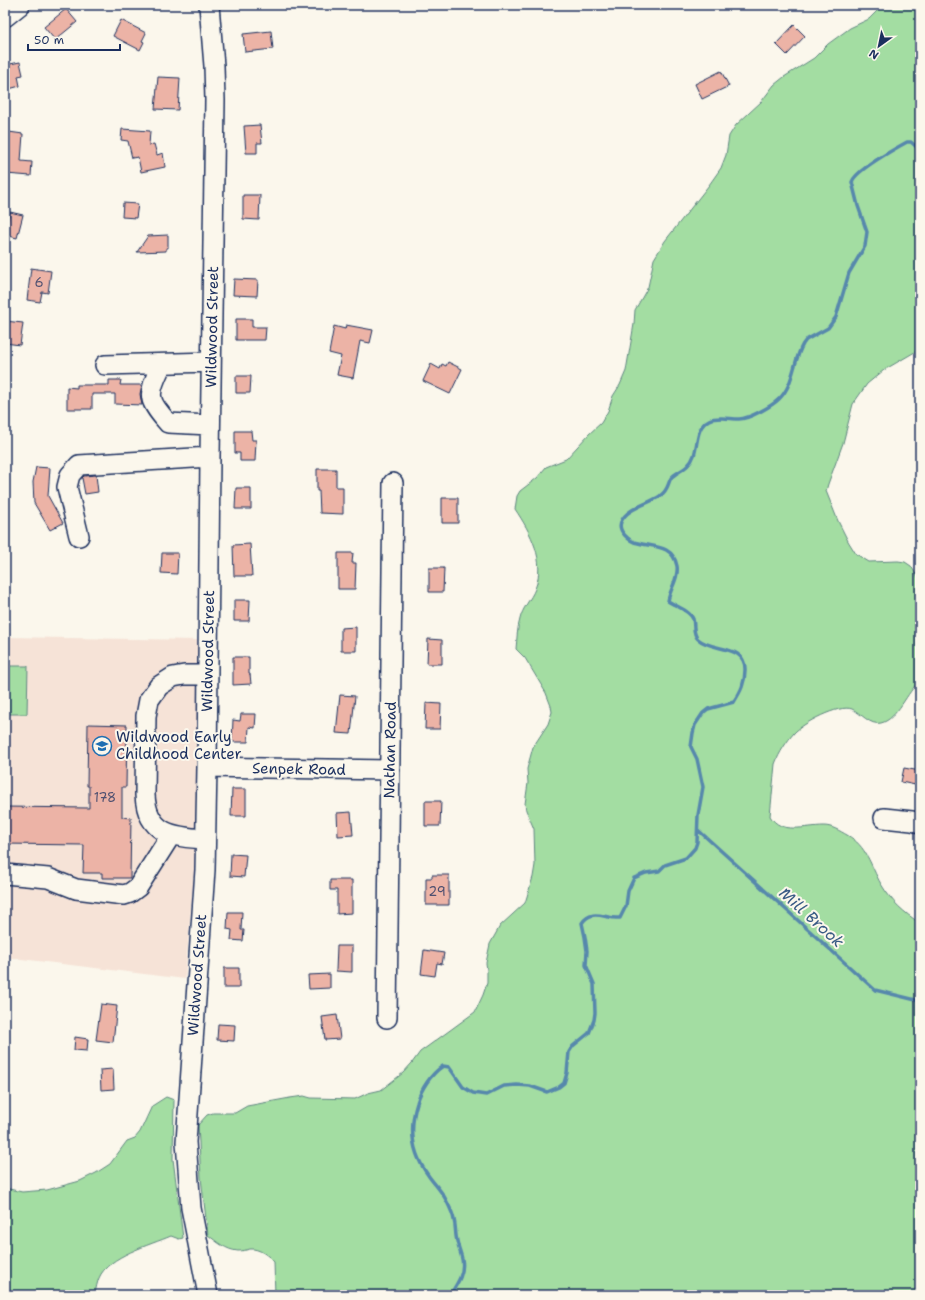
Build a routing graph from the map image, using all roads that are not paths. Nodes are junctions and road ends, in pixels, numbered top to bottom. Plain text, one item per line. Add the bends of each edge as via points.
1 (20, 5) edge
2 (208, 5) edge
3 (5, 17) edge
4 (211, 362) junction
5 (162, 364) junction
6 (105, 365) dead end
7 (210, 425) junction
8 (210, 457) junction
9 (393, 483) dead end
10 (79, 536) dead end
11 (207, 675) junction
12 (207, 767) junction
13 (390, 770) junction
14 (884, 818) dead end
15 (920, 823) edge
16 (171, 834) junction
17 (205, 839) junction
18 (5, 874) edge
19 (387, 1018) dead end
20 (208, 1295) edge

1 - 3 street
2 - 4 street, Wildwood Street via 215,100
4 - 5 street
4 - 7 street, Wildwood Street
5 - 6 street
5 - 7 street via 153,385 152,399 168,423
7 - 8 street, Wildwood Street
8 - 10 street via 79,465 70,475 67,487
8 - 11 street, Wildwood Street
9 - 13 street, Nathan Road
11 - 12 street, Wildwood Street
11 - 16 street via 184,675 168,680 155,690 148,705 145,800 153,820 160,828
12 - 13 street, Senpek Road
12 - 17 street, Wildwood Street
13 - 19 street, Nathan Road
14 - 15 street
16 - 17 street
16 - 18 street via 140,885 127,894 76,889 48,878
17 - 20 street, Wildwood Street via 186,1142 191,1208

